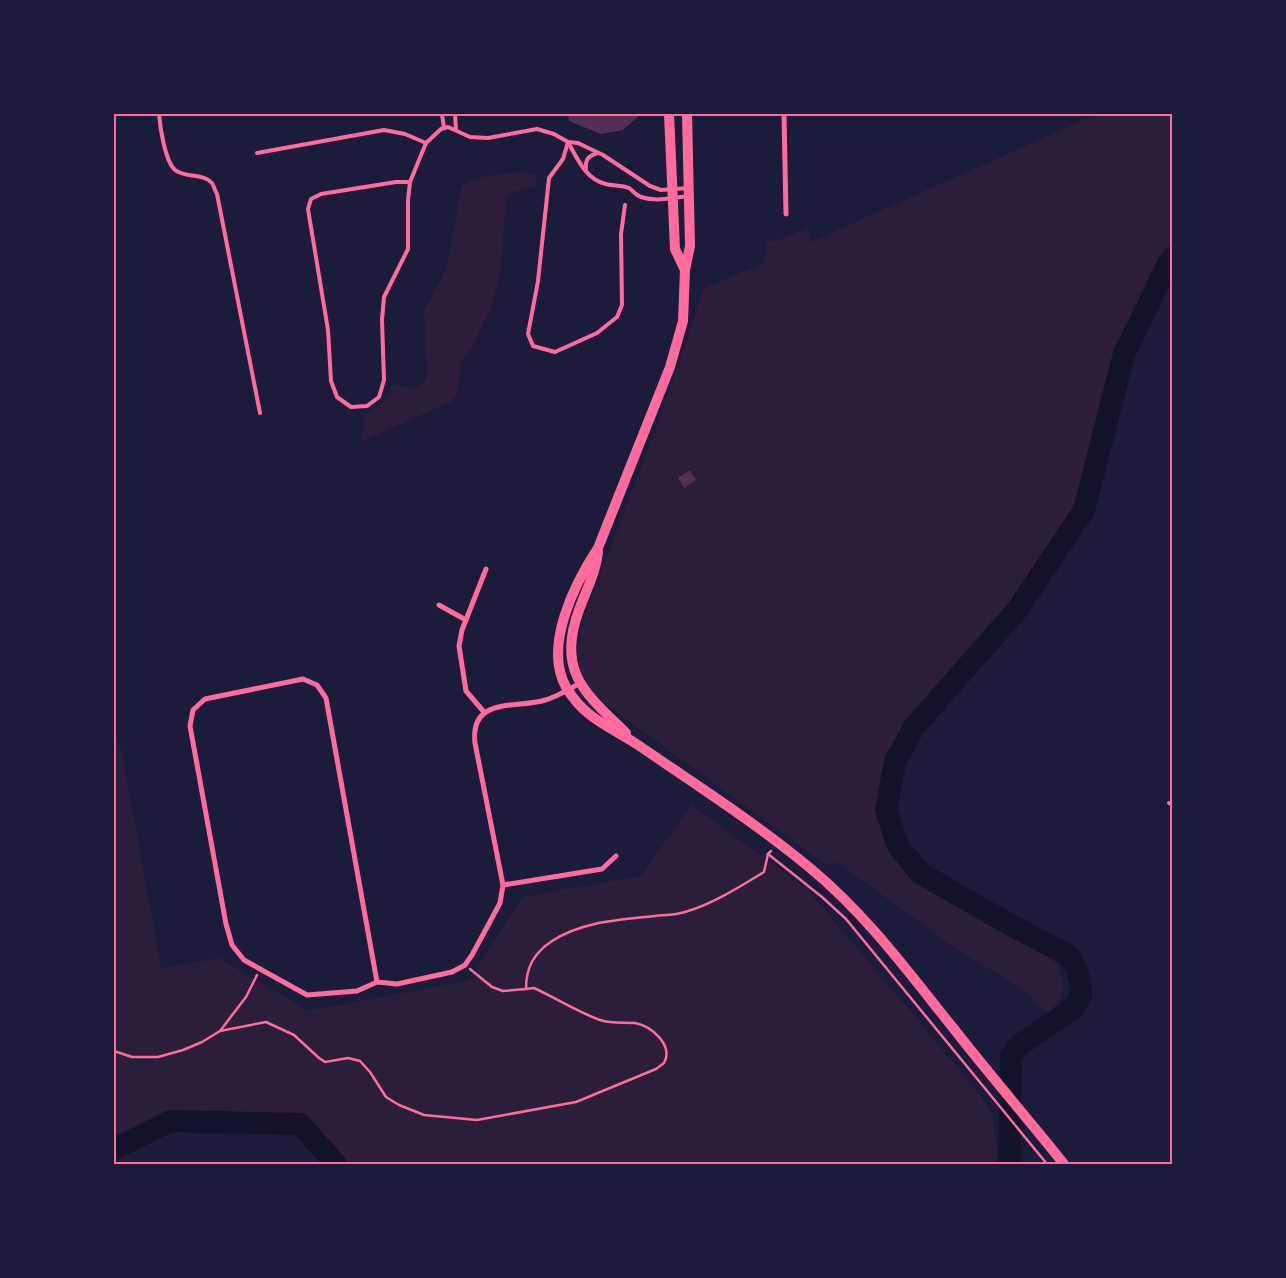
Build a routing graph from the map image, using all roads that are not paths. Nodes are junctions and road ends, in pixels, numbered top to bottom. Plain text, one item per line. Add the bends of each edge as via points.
1 (159, 114) edge
2 (442, 114) edge
3 (455, 114) edge
4 (669, 114) edge
5 (687, 114) edge
6 (784, 114) edge
7 (444, 128) junction
8 (456, 130) junction
9 (568, 142) junction
10 (426, 144) junction
11 (257, 152) dead end
12 (598, 153) junction
13 (586, 172) junction
14 (410, 182) junction
15 (688, 192) junction
16 (672, 194) junction
17 (626, 205) dead end
18 (786, 214) dead end
19 (685, 270) junction
20 (260, 413) dead end
21 (598, 548) junction
22 (486, 569) dead end
23 (439, 605) dead end
24 (466, 620) junction
25 (580, 683) junction
26 (568, 690) junction
27 (484, 712) junction
28 (635, 743) junction
29 (616, 856) dead end
30 (503, 885) junction
31 (377, 982) junction
32 (1064, 1164) edge

1 - 20 lane via 163,139 174,169 211,182 217,194
2 - 7 lane
3 - 8 lane
4 - 16 main road
5 - 15 main road
6 - 18 street
7 - 8 lane
7 - 10 lane
8 - 9 lane via 470,137 488,138 537,129
9 - 12 lane via 578,143
9 - 13 lane
9 - 17 lane via 563,159 549,178 538,281 528,334 533,346 555,352 597,333 617,317 622,304 620,234
10 - 11 lane via 405,134 384,130
10 - 14 lane
12 - 13 lane via 590,155 585,162
12 - 16 lane via 650,186
13 - 16 lane via 594,180 628,188 647,199
14 - 14 lane via 408,248 384,297 384,380 379,397 367,406 351,407 337,397 331,381 328,330 308,210 311,199 321,194
15 - 16 lane
15 - 16 lane
15 - 19 main road via 690,246
16 - 19 main road via 675,249
19 - 21 main road via 683,321 670,367
21 - 25 main road via 572,642 573,665
21 - 26 main road via 582,574 560,632 559,662
22 - 24 street
23 - 24 street
24 - 27 street via 459,646 464,684 471,699
25 - 26 street
25 - 28 main road via 596,705
26 - 27 street via 541,701 495,707
26 - 28 main road via 594,720
27 - 30 street via 474,732
28 - 32 main road via 778,843 846,900
29 - 30 street via 602,869
30 - 31 street via 500,902 464,966 452,972 397,984
31 - 31 street via 357,992 307,995 244,960 232,945 190,726 193,710 205,699 302,679 316,685 326,698

